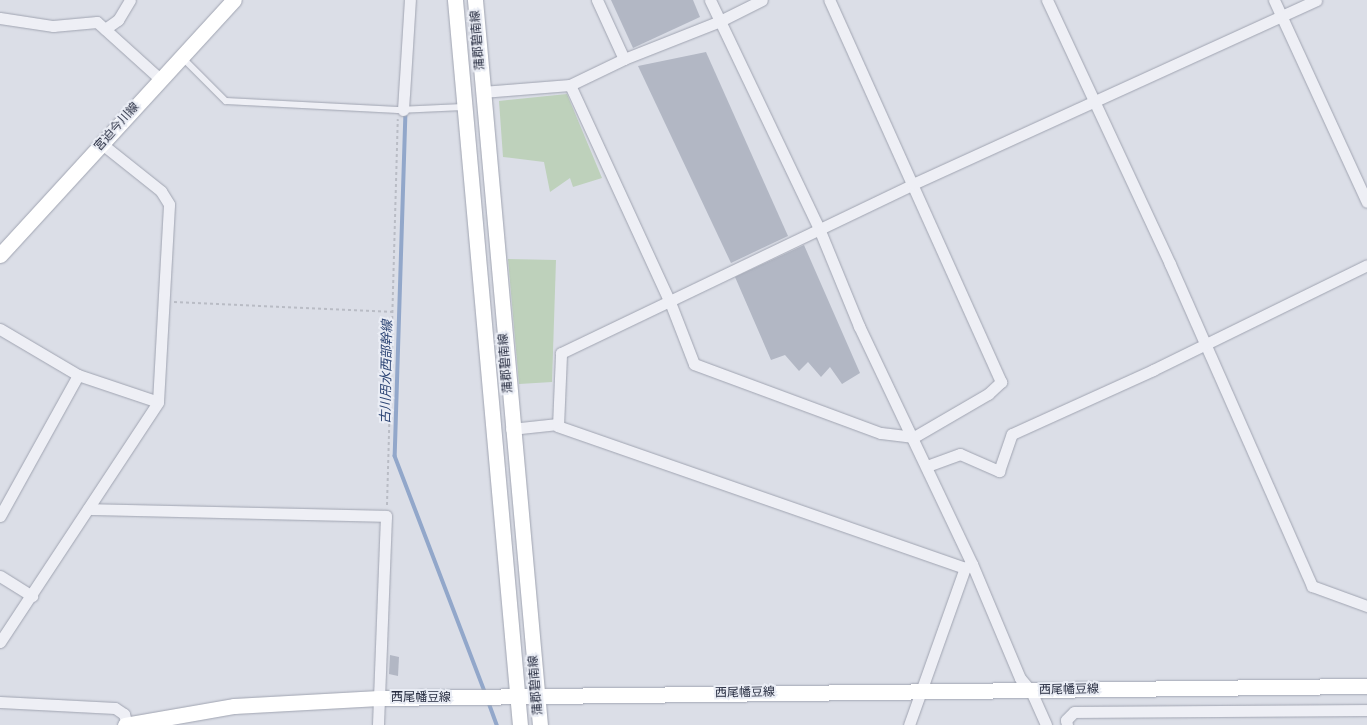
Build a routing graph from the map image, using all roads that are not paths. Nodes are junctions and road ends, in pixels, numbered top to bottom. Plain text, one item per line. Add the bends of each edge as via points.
1 (130, 0) edge
2 (234, 0) edge
3 (410, 0) edge
4 (455, 0) edge
5 (475, 0) edge
6 (597, 0) edge
7 (710, 0) edge
8 (762, 0) edge
9 (829, 0) edge
10 (1047, 0) edge
11 (1274, 0) edge
12 (1316, 0) edge
13 (1280, 15) junction
14 (0, 18) edge
15 (718, 22) junction
16 (105, 29) junction
17 (182, 57) junction
18 (624, 59) junction
19 (160, 79) junction
20 (570, 84) junction
21 (482, 92) junction
22 (1094, 102) junction
23 (465, 107) junction
24 (401, 110) junction
25 (102, 144) junction
26 (913, 184) junction
27 (1367, 202) edge
28 (820, 231) junction
29 (0, 256) edge
30 (1367, 265) edge
31 (670, 302) junction
32 (0, 329) edge
33 (1205, 343) junction
34 (78, 375) junction
35 (158, 402) junction
36 (558, 424) junction
37 (511, 429) junction
38 (914, 437) junction
39 (927, 466) junction
40 (88, 509) junction
41 (0, 516) edge
42 (969, 566) junction
43 (0, 576) edge
44 (32, 596) junction
45 (1367, 606) edge
46 (0, 642) edge
47 (1367, 686) edge
48 (921, 690) junction
49 (1031, 691) junction
50 (537, 696) junction
51 (379, 698) junction
52 (511, 698) junction
53 (0, 702) edge
54 (1367, 710) edge
55 (142, 723) edge
56 (126, 725) edge
57 (378, 725) edge
58 (520, 725) edge
59 (540, 725) edge
60 (909, 725) edge
61 (1046, 725) edge
62 (1067, 725) edge

1 - 16 street via 118,20
2 - 17 main road, 宮迫今川線
3 - 24 street
4 - 23 main road, 蒲郡碧南線
5 - 21 main road, 蒲郡碧南線
6 - 18 street
7 - 15 street
8 - 15 street
9 - 26 street
10 - 22 street
11 - 13 street
12 - 13 street
13 - 22 street
13 - 27 street
14 - 16 street via 53,26 97,22
15 - 18 street
15 - 28 street
16 - 19 street
17 - 19 main road, 宮迫今川線
17 - 24 lane via 226,101
18 - 20 street
19 - 25 main road, 宮迫今川線
20 - 21 street
20 - 31 street
21 - 37 main road, 蒲郡碧南線
22 - 26 street
22 - 33 street
23 - 24 lane
23 - 52 main road, 蒲郡碧南線
25 - 29 main road, 宮迫今川線
25 - 35 street via 161,190 168,204
26 - 28 street
26 - 38 street via 939,249 1001,382 988,394
28 - 31 street
28 - 38 street via 859,326
30 - 33 street
31 - 36 street via 561,353
31 - 38 street via 694,364 881,433
32 - 34 street
33 - 39 street via 1012,434 999,471 960,454
33 - 45 street via 1312,586
34 - 35 street
34 - 41 street
35 - 40 street
36 - 37 street
36 - 42 street via 689,473
37 - 50 main road, 蒲郡碧南線
38 - 39 street
39 - 42 street
40 - 44 street
40 - 51 street via 386,516
42 - 48 street
42 - 49 street via 1020,678
43 - 44 street
44 - 46 street
47 - 49 main road, 西尾幡豆線
48 - 49 main road, 西尾幡豆線
48 - 50 main road, 西尾幡豆線
48 - 60 street
49 - 61 street
50 - 52 main road, 西尾幡豆線
50 - 59 main road, 蒲郡碧南線
51 - 52 main road, 西尾幡豆線
51 - 55 main road, 西尾幡豆線 via 234,706
51 - 57 street
52 - 58 main road, 蒲郡碧南線
53 - 56 street via 115,708 124,714
54 - 62 street via 1074,712 1066,720
55 - 56 main road, 西尾幡豆線

